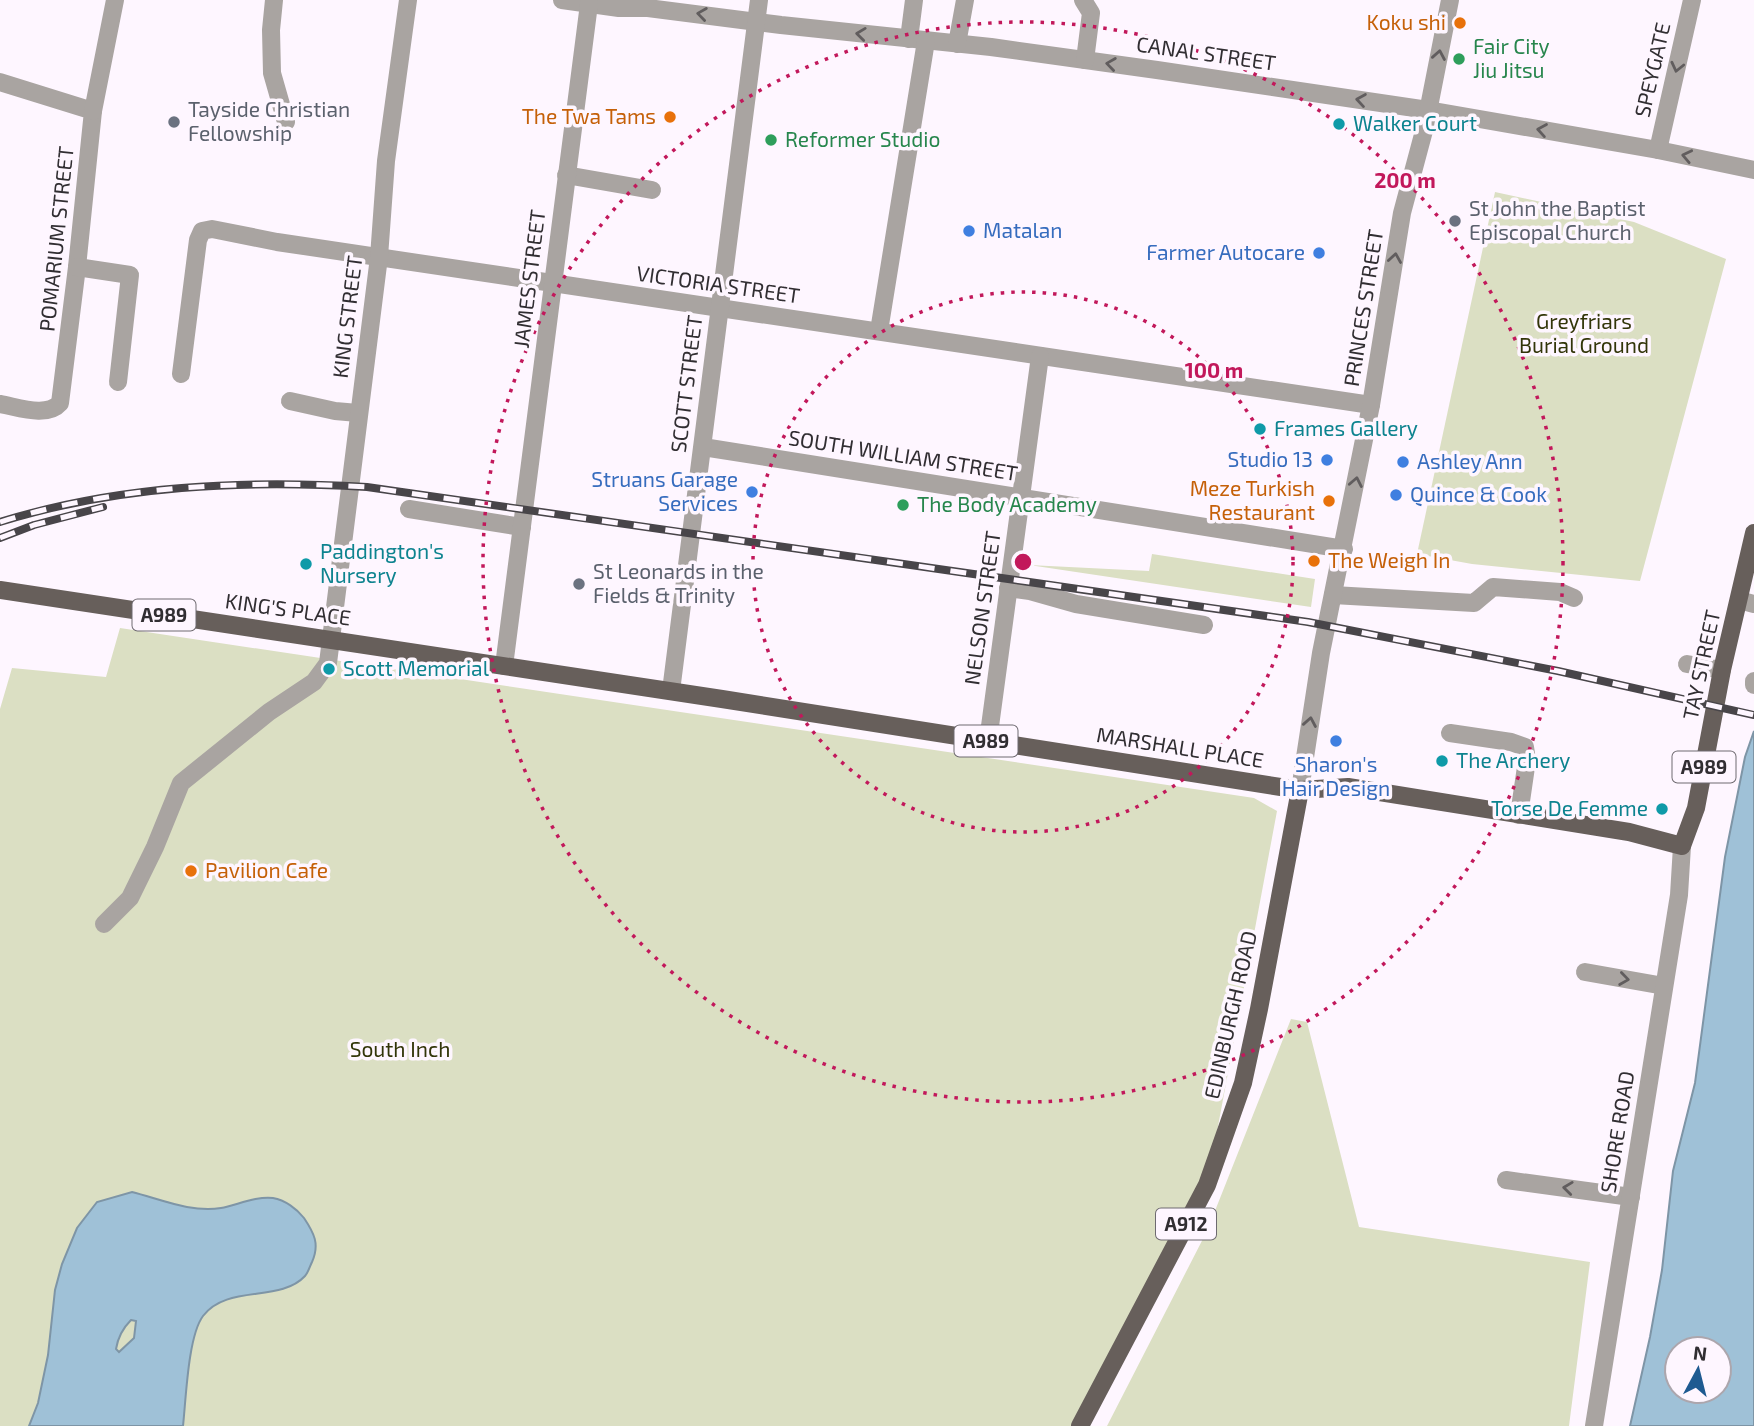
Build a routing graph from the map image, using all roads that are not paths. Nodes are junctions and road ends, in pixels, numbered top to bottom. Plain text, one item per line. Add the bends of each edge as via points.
1 (115, 0) edge
2 (274, 0) edge
3 (562, 0) edge
4 (759, 0) edge
5 (914, 0) edge
6 (965, 0) edge
7 (1083, 0) edge
8 (1450, 0) edge
9 (1692, 0) edge
10 (407, 2) edge
11 (589, 4) junction
12 (649, 4) edge
13 (756, 22) junction
14 (918, 40) junction
15 (957, 44) junction
16 (1085, 60) junction
17 (0, 82) edge
18 (1428, 110) junction
19 (93, 111) junction
20 (286, 121) dead end
21 (1658, 150) junction
22 (1754, 170) edge
23 (566, 175) junction
24 (652, 190) dead end
25 (379, 257) junction
26 (77, 267) junction
27 (553, 283) junction
28 (720, 308) junction
29 (879, 331) junction
30 (1040, 356) junction
31 (181, 373) dead end
32 (118, 382) dead end
33 (290, 401) dead end
34 (0, 404) edge
35 (1371, 405) junction
36 (358, 413) junction
37 (703, 447) junction
38 (1020, 498) junction
39 (408, 509) dead end
40 (522, 527) junction
41 (1754, 533) edge
42 (1344, 549) junction
43 (1008, 588) junction
44 (0, 590) edge
45 (1333, 595) junction
46 (1574, 598) dead end
47 (1746, 602) edge
48 (1204, 625) dead end
49 (329, 639) junction
50 (1688, 664) dead end
51 (504, 666) junction
52 (1722, 670) junction
53 (671, 691) junction
54 (1450, 733) dead end
55 (988, 741) junction
56 (1300, 790) junction
57 (1519, 815) junction
58 (1682, 846) junction
59 (104, 924) dead end
60 (1585, 972) dead end
61 (1664, 986) junction
62 (1506, 1180) dead end
63 (1630, 1197) junction
64 (1080, 1426) edge
65 (1594, 1426) edge

1 - 19 street, POMARIUM STREET
2 - 20 street via 272,73
3 - 11 street, CANAL STREET
4 - 13 street, SCOTT STREET
5 - 14 street
6 - 15 street
7 - 16 street via 1091,13
18 -> 8 street, PRINCES STREET
9 -> 21 street, SPEYGATE
10 - 25 street, KING STREET
11 - 12 street, CANAL STREET via 619,8
11 - 23 street, JAMES STREET
13 -> 12 street, CANAL STREET
14 -> 13 street, CANAL STREET
13 - 28 street, SCOTT STREET
14 - 15 street, CANAL STREET
14 - 29 street
15 - 16 street, CANAL STREET
18 -> 16 street, CANAL STREET via 1161,63
17 - 19 street
21 -> 18 street, CANAL STREET
35 -> 18 street, PRINCES STREET via 1402,213
19 - 26 street, POMARIUM STREET
22 -> 21 street, CANAL STREET
23 - 24 street
23 - 27 street, JAMES STREET
25 - 27 street, VICTORIA STREET
25 - 31 street, VICTORIA STREET via 202,231
25 - 36 street, KING STREET
26 - 32 street via 130,275
26 - 34 street, POMARIUM STREET via 60,403 46,411
27 - 28 street, VICTORIA STREET
27 - 40 street, JAMES STREET
28 - 29 street, VICTORIA STREET
28 - 37 street, SCOTT STREET
29 - 30 street, VICTORIA STREET
30 - 35 street, VICTORIA STREET
30 - 38 street, NELSON STREET
33 - 36 street
42 -> 35 street, PRINCES STREET
36 - 49 street, KING STREET
37 - 38 street, SOUTH WILLIAM STREET
37 - 53 street, SCOTT STREET
38 - 42 street, SOUTH WILLIAM STREET
38 - 43 street, NELSON STREET
39 - 40 street
40 - 51 street, JAMES STREET
41 - 47 main road, TAY STREET / A989
42 - 45 street, PRINCES STREET
43 - 48 street
43 - 55 street, NELSON STREET
44 - 49 main road, KING'S PLACE / A989
45 - 46 street via 1475,603 1493,587 1560,592
56 -> 45 street, PRINCES STREET
47 - 52 main road, TAY STREET / A989
49 - 51 main road, KING'S PLACE / A989
49 - 59 street, KING STREET via 328,663 314,682 181,783 130,898
50 - 52 street
51 - 53 main road, A989
52 - 58 main road, TAY STREET / A989 via 1696,808
53 - 55 main road, MARSHALL PLACE / A989
54 - 57 street via 1525,747
55 - 56 main road, MARSHALL PLACE / A989
56 - 57 main road, MARSHALL PLACE / A989 via 1348,787
56 - 64 main road, EDINBURGH ROAD / A912 via 1243,1083 1207,1185
57 - 58 main road, MARSHALL PLACE / A989 via 1629,832
58 - 61 street, SHORE ROAD
60 -> 61 street
61 - 63 street, SHORE ROAD
63 -> 62 street
63 - 65 street, SHORE ROAD

